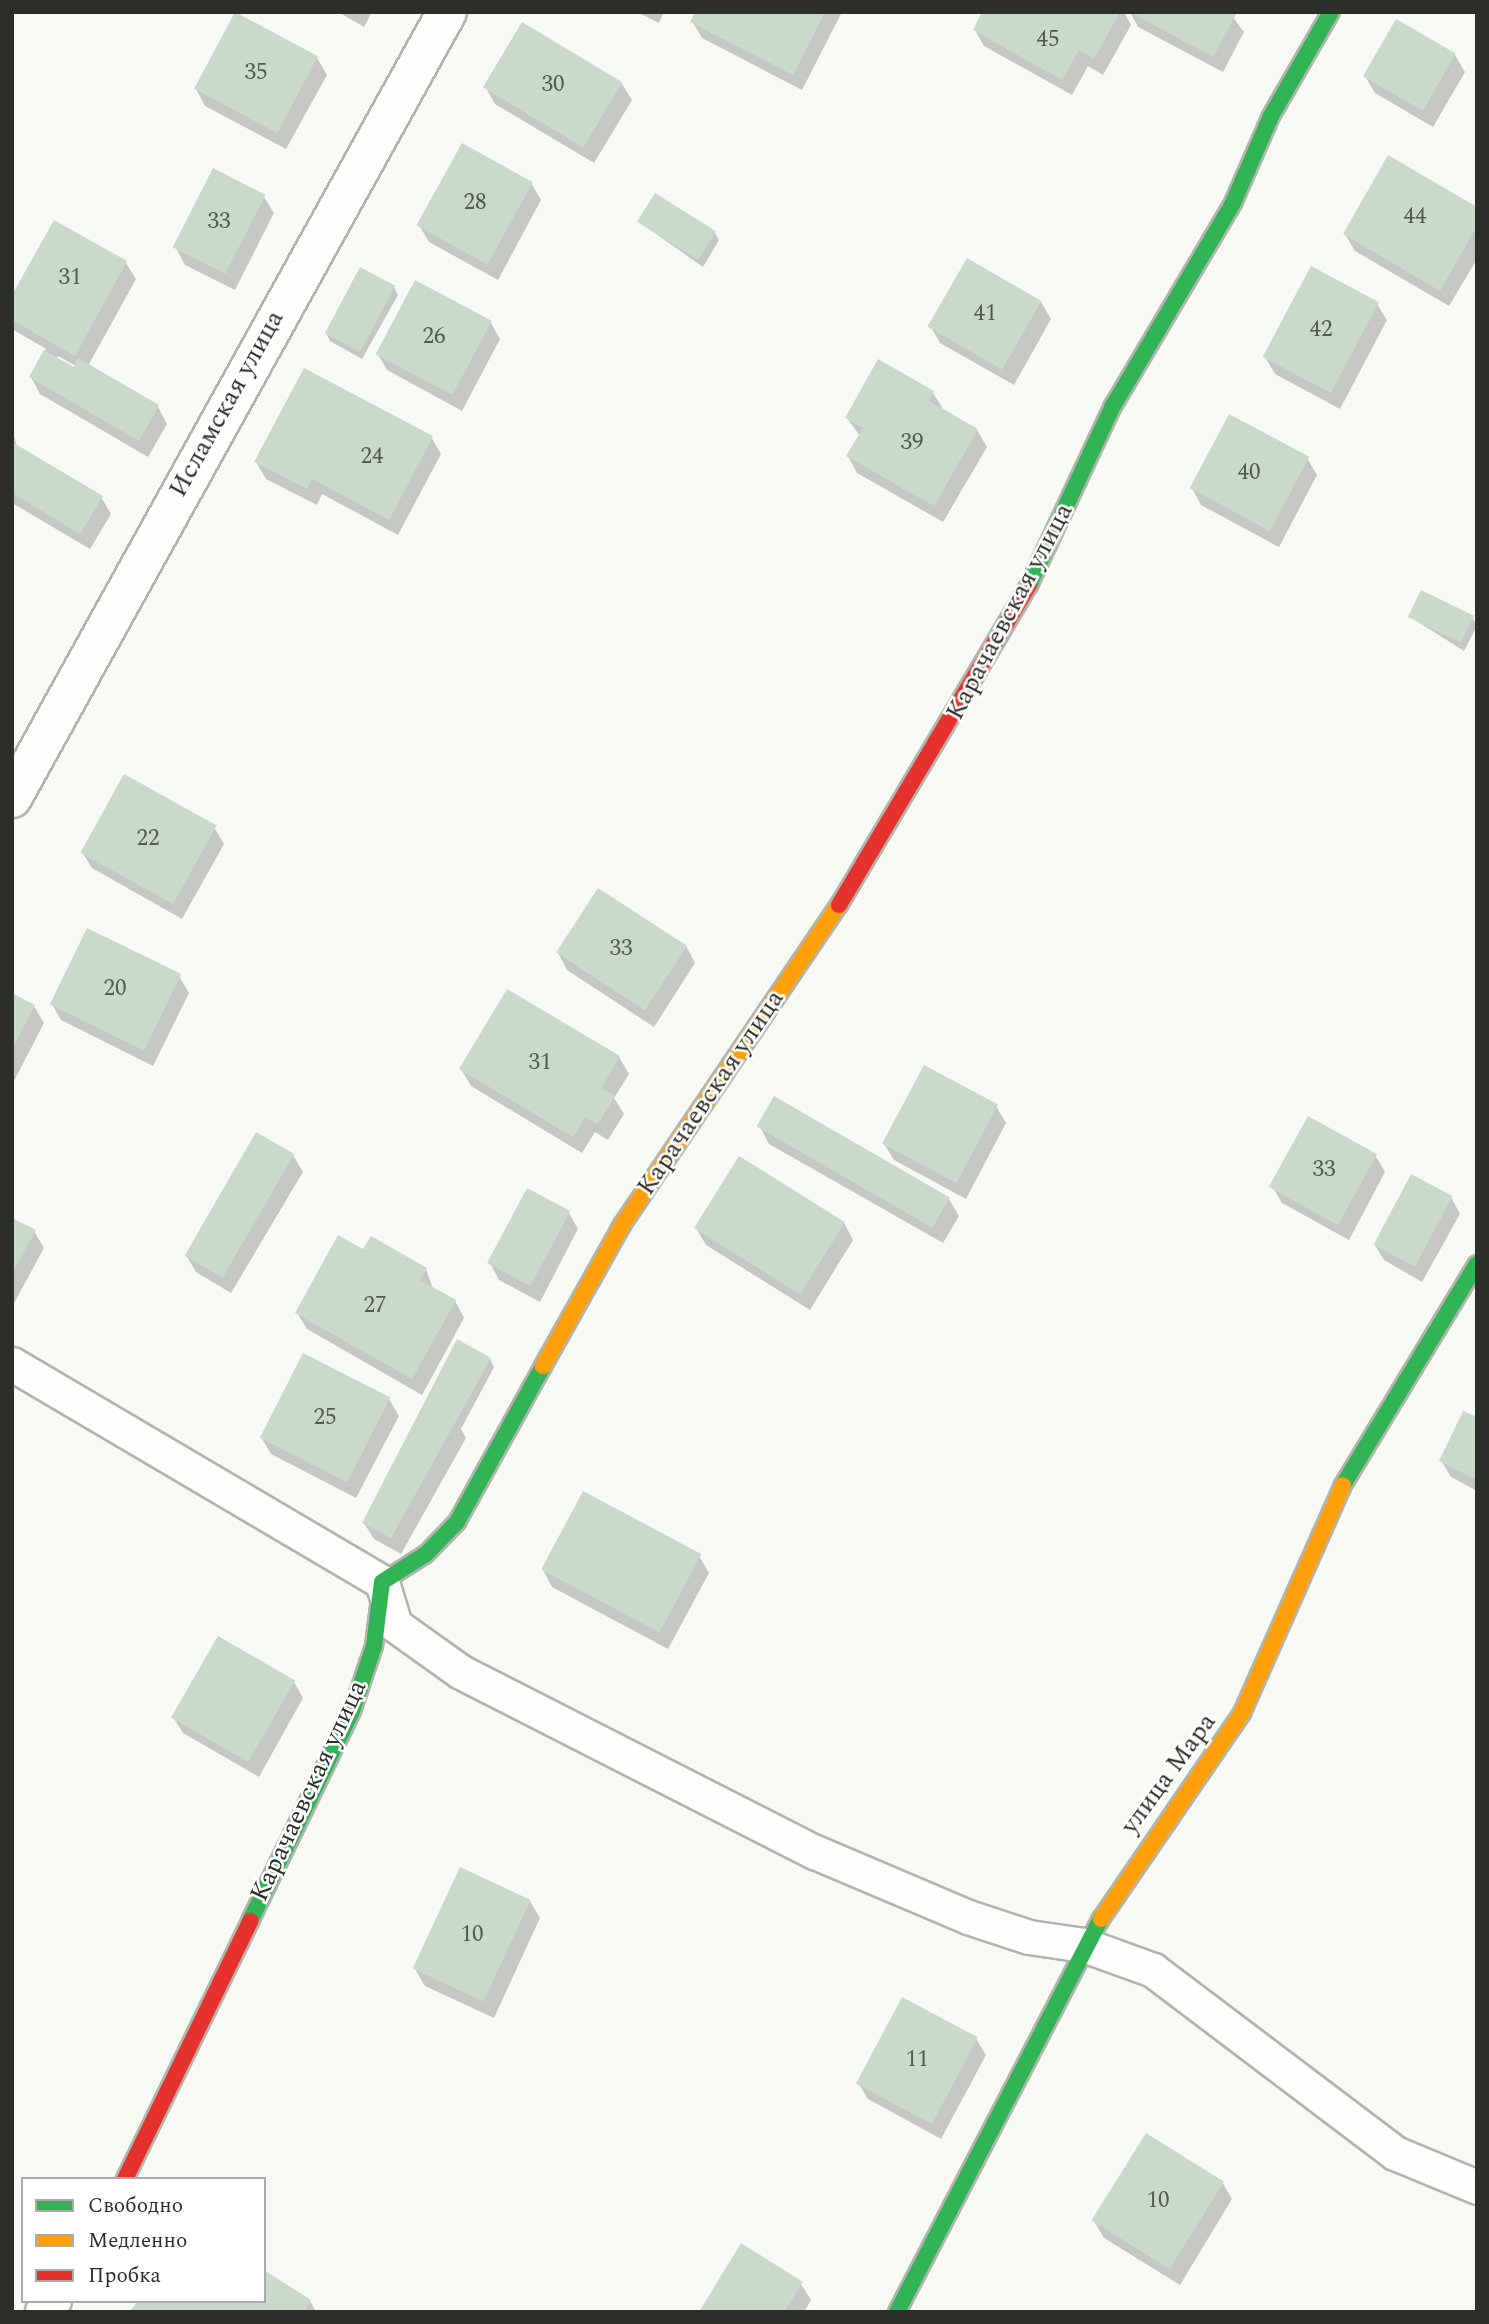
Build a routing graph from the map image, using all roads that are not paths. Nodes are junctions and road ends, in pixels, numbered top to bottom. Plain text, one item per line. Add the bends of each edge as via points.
1 (447, 12) edge
2 (1331, 12) edge
3 (12, 798) edge
4 (1477, 1264) edge
5 (12, 1364) edge
6 (382, 1582) junction
7 (1084, 1945) junction
8 (126, 2177) edge
9 (1477, 2187) edge
10 (897, 2312) edge

1 - 3 street, Исламская улица
2 - 6 street, Карачаевская улица via 1271,116 1233,203 1113,406 1037,571 903,804 622,1225 457,1522 426,1554
4 - 7 street, улица Мара via 1449,1319 1343,1483 1242,1713
5 - 6 lane
6 - 7 lane via 395,1625 461,1672 815,1852 968,1917 1029,1937
6 - 8 street, Карачаевская улица via 374,1646 352,1711
7 - 9 lane via 1153,1970 1395,2153
7 - 10 street, улица Мара

